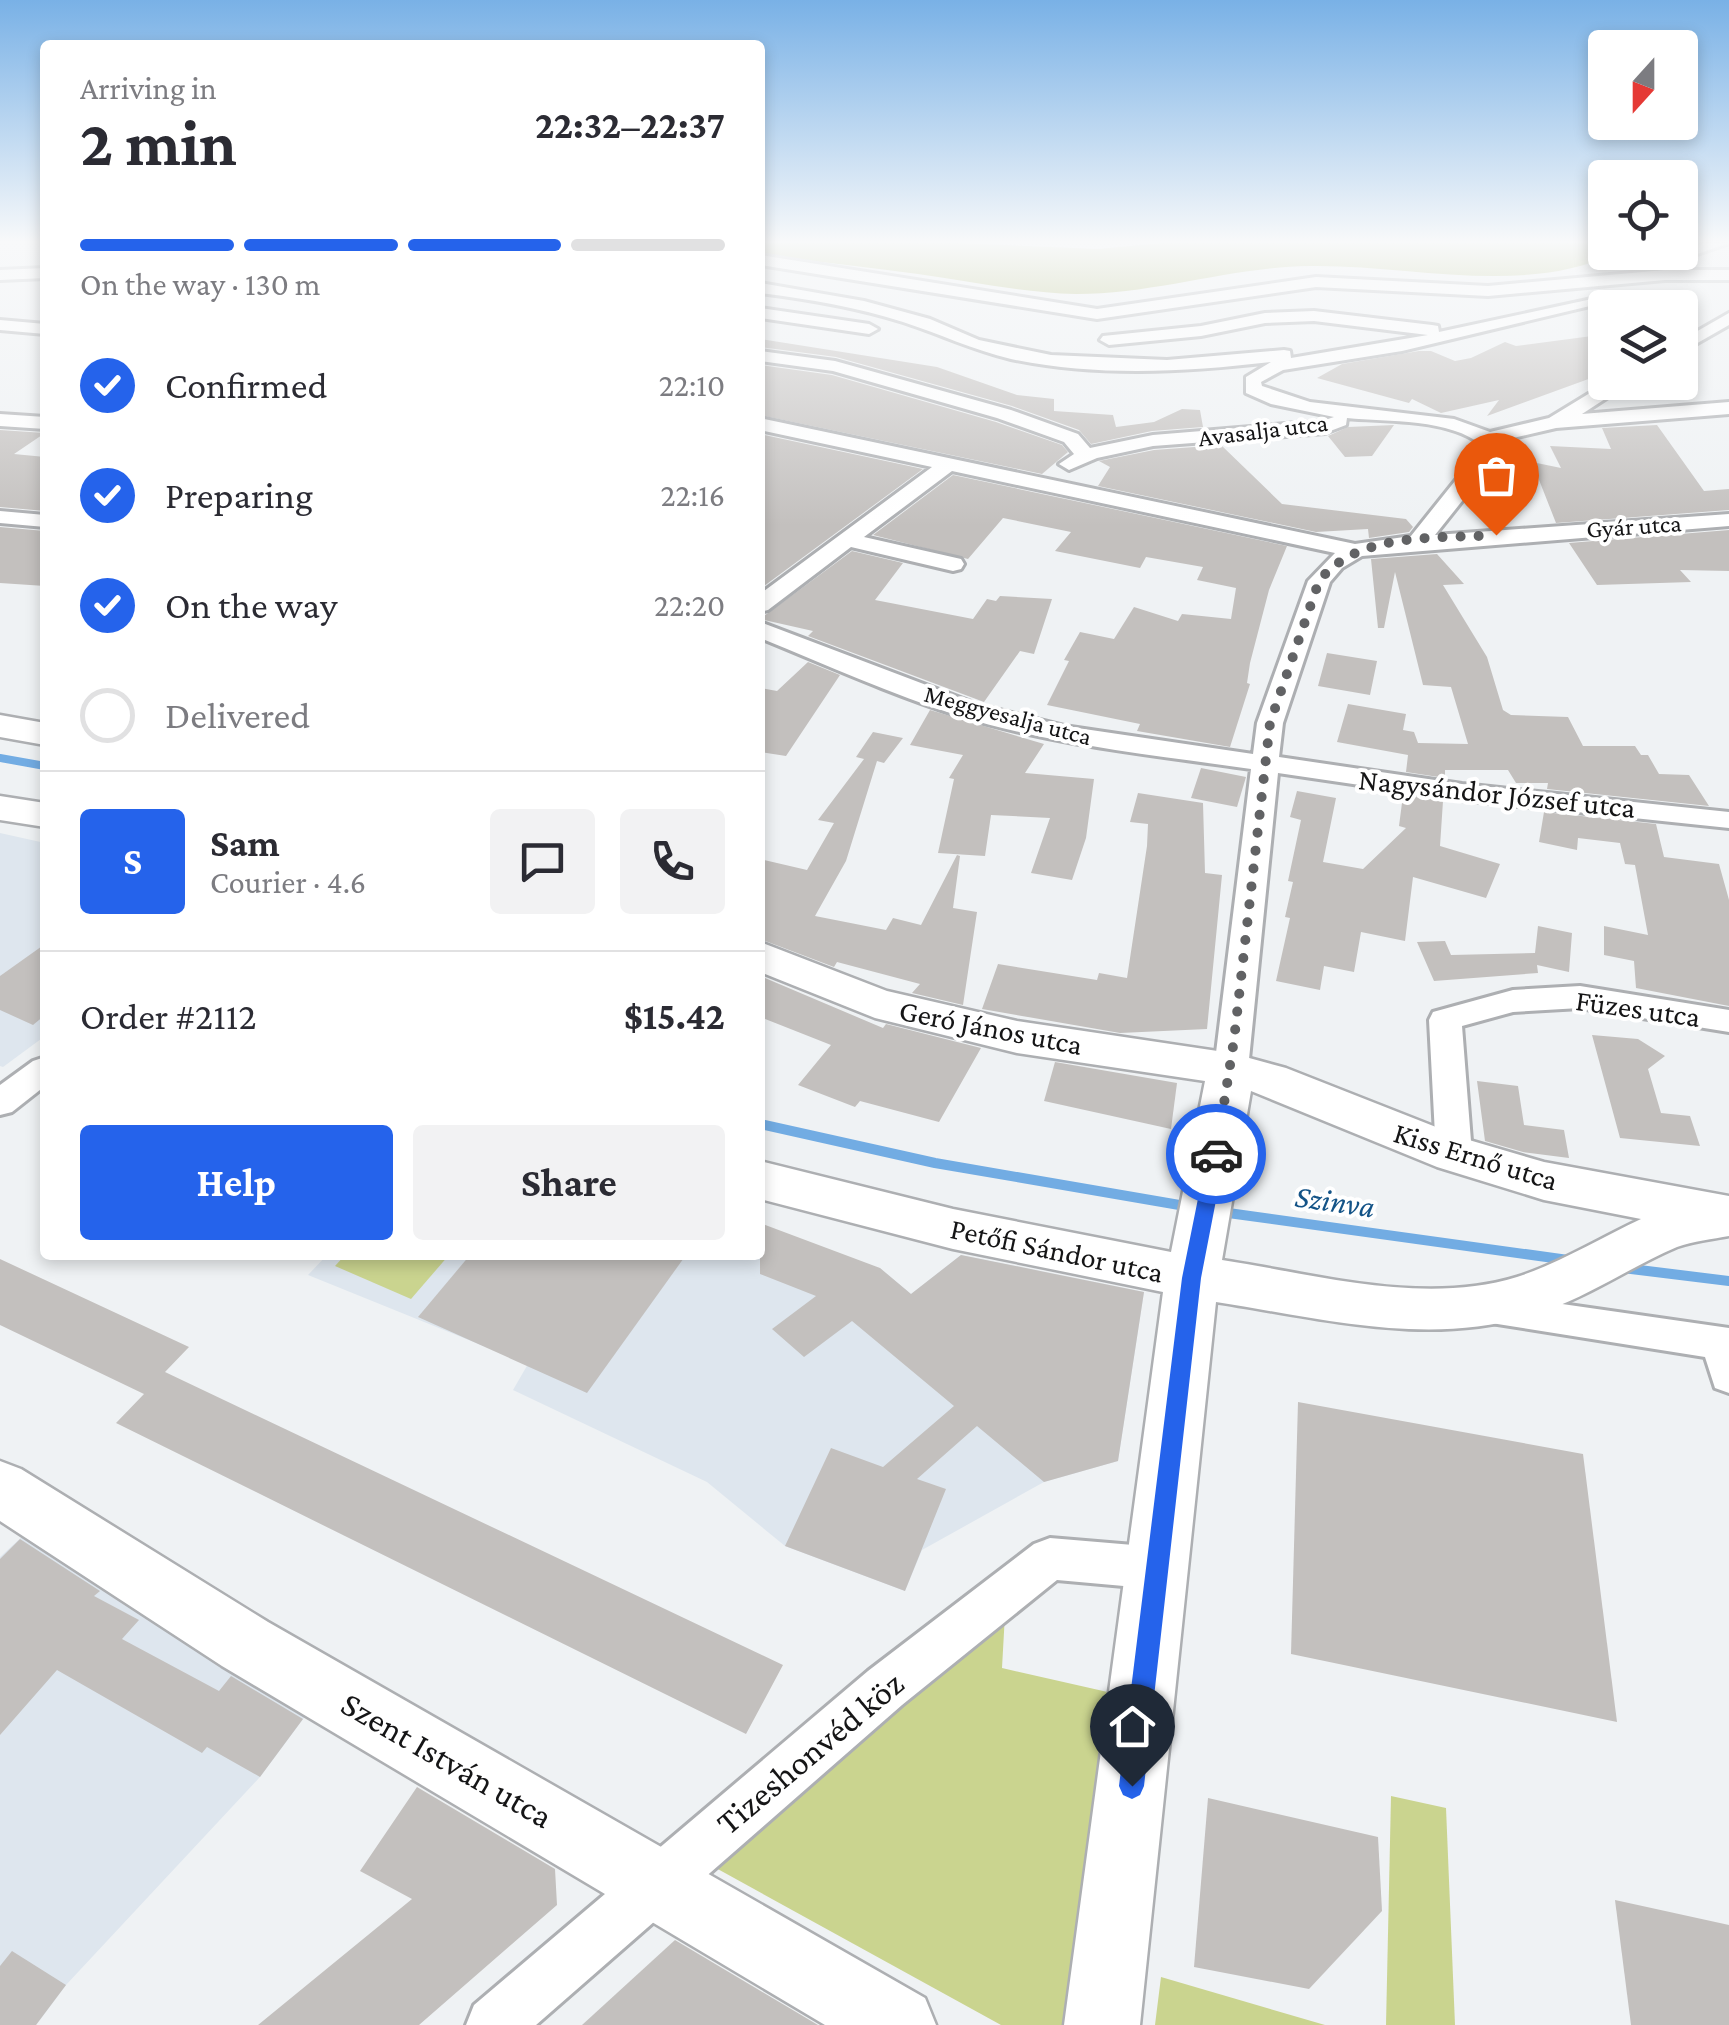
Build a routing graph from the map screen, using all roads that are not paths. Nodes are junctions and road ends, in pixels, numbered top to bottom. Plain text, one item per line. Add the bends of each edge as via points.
1 (925, 338) edge
2 (957, 338) edge
3 (1135, 338) edge
4 (1436, 338) edge
5 (1109, 340) dead end
6 (971, 344) junction
7 (765, 357) edge
8 (1307, 360) junction
9 (1592, 400) edge
10 (1729, 408) edge
11 (1352, 415) junction
12 (0, 420) edge
13 (1556, 422) junction
14 (40, 423) edge
15 (765, 425) edge
16 (1490, 438) junction
17 (1084, 453) junction
18 (949, 464) junction
19 (1041, 484) junction
20 (0, 517) edge
21 (1729, 520) edge
22 (40, 521) edge
23 (847, 540) junction
24 (1418, 540) junction
25 (1355, 551) junction
26 (953, 564) dead end
27 (765, 601) edge
28 (765, 631) edge
29 (0, 726) edge
30 (40, 733) edge
31 (1265, 765) junction
32 (0, 808) edge
33 (40, 814) edge
34 (1729, 820) edge
35 (765, 958) edge
36 (1729, 1021) edge
37 (1230, 1068) junction
38 (40, 1073) edge
39 (0, 1102) edge
40 (1454, 1154) junction
41 (765, 1181) edge
42 (1729, 1216) edge
43 (1196, 1262) junction
44 (1531, 1296) joint
45 (1477, 1307) junction
46 (1726, 1354) edge
47 (0, 1488) edge
48 (1157, 1568) junction
49 (656, 1882) junction
50 (494, 2025) edge
51 (898, 2025) edge
52 (1102, 2025) edge

1 - 6 street
2 - 6 street
3 - 5 street
4 - 8 street, Avasalja utca
6 - 8 street via 1123,368 1294,354
7 - 17 street via 835,366 1004,414 1072,438
8 - 11 street, Avasalja utca via 1258,374 1253,389 1280,403
9 - 13 street
10 - 13 street
11 - 16 street via 1446,422
11 - 17 street, Avasalja utca via 1326,428
12 - 14 street
13 - 16 street
15 - 18 street
16 - 24 street via 1490,453
17 - 19 street, Avasalja utca
18 - 19 street
18 - 23 street
19 - 25 street
20 - 22 street
21 - 24 street, Gyár utca
23 - 26 street
23 - 27 street
24 - 25 street, Gyár utca
25 - 31 street via 1319,581 1270,723
28 - 31 street, Meggyesalja utca via 970,711 1064,734
29 - 30 street
31 - 34 street, Nagysándor József utca
31 - 37 street
32 - 33 street
35 - 37 street, Geró János utca via 875,1004 1017,1036
36 - 40 street, Füzes utca via 1580,997 1512,1000 1445,1020
37 - 40 street, Kiss Ernő utca
37 - 43 street
38 - 39 street
40 - 42 street, Kiss Ernő utca via 1544,1181
41 - 43 street, Petőfi Sándor utca via 838,1202
42 - 44 street, Kiss Ernő utca via 1668,1229
43 - 45 street, Petőfi Sándor utca via 1414,1310
43 - 48 street
44 - 45 street, Petőfi Sándor utca
45 - 46 street
47 - 49 street, Szent István utca via 245,1644
48 - 49 street, Tizeshonvéd köz via 1050,1559
48 - 52 street
49 - 50 street, Tizeshonvéd köz
49 - 51 street, Szent István utca

